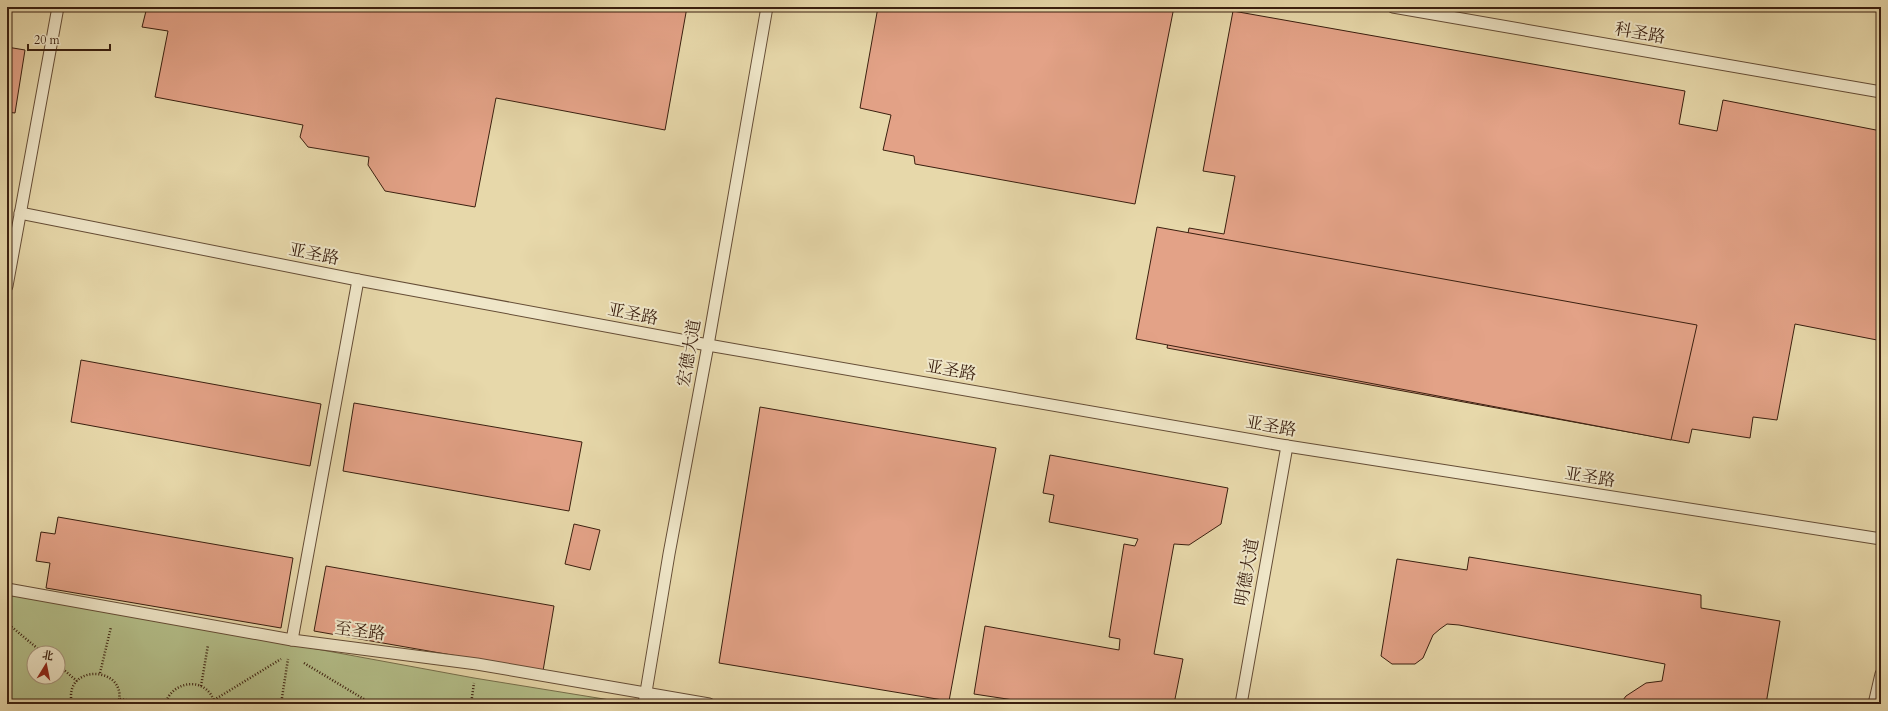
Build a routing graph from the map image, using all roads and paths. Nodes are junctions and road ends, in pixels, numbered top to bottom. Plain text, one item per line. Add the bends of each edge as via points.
1 (58, 7) edge
2 (767, 7) edge
3 (1393, 7) edge
4 (1432, 10) edge
5 (1881, 92) edge
6 (20, 213) junction
7 (358, 280) junction
8 (7, 286) edge
9 (708, 345) junction
10 (1287, 446) junction
11 (1881, 539) edge
12 (7, 589) edge
13 (115, 609) junction
14 (7, 623) edge
15 (212, 625) junction
16 (292, 640) junction
17 (33, 645) edge
18 (289, 654) junction
19 (66, 672) edge
20 (100, 673) junction
21 (1881, 674) edge
22 (77, 681) junction
23 (201, 686) junction
24 (646, 692) junction
25 (120, 699) junction
26 (214, 700) junction
27 (72, 704) edge
28 (118, 704) edge
29 (150, 704) edge
30 (165, 704) edge
31 (215, 704) edge
32 (281, 704) edge
33 (372, 704) edge
34 (644, 704) edge
35 (709, 704) edge
36 (1241, 704) edge
37 (1874, 704) edge

1 - 6 lane
2 - 9 lane, 宏德大道
3 - 4 lane, 科圣路
4 - 5 lane, 科圣路
6 - 7 lane, 亚圣路
6 - 8 lane
7 - 9 lane, 亚圣路
7 - 16 lane
9 - 10 lane, 亚圣路
9 - 24 lane, 宏德大道
10 - 11 lane, 亚圣路
10 - 36 lane, 明德大道
12 - 13 lane, 至圣路
13 - 15 lane, 至圣路
13 - 20 path
14 - 17 path
15 - 16 lane, 至圣路
15 - 23 path
16 - 18 path
16 - 24 lane, 至圣路 via 477,664
18 - 26 path
18 - 32 path
18 - 33 path
19 - 22 path
20 - 22 path via 88,674
20 - 25 path via 111,678 118,687
21 - 37 lane
22 - 27 path via 71,695
23 - 26 path
23 - 30 path via 182,685 173,690
24 - 34 lane, 宏德大道
24 - 35 lane, 至圣路
25 - 28 path
25 - 29 path
26 - 31 path

